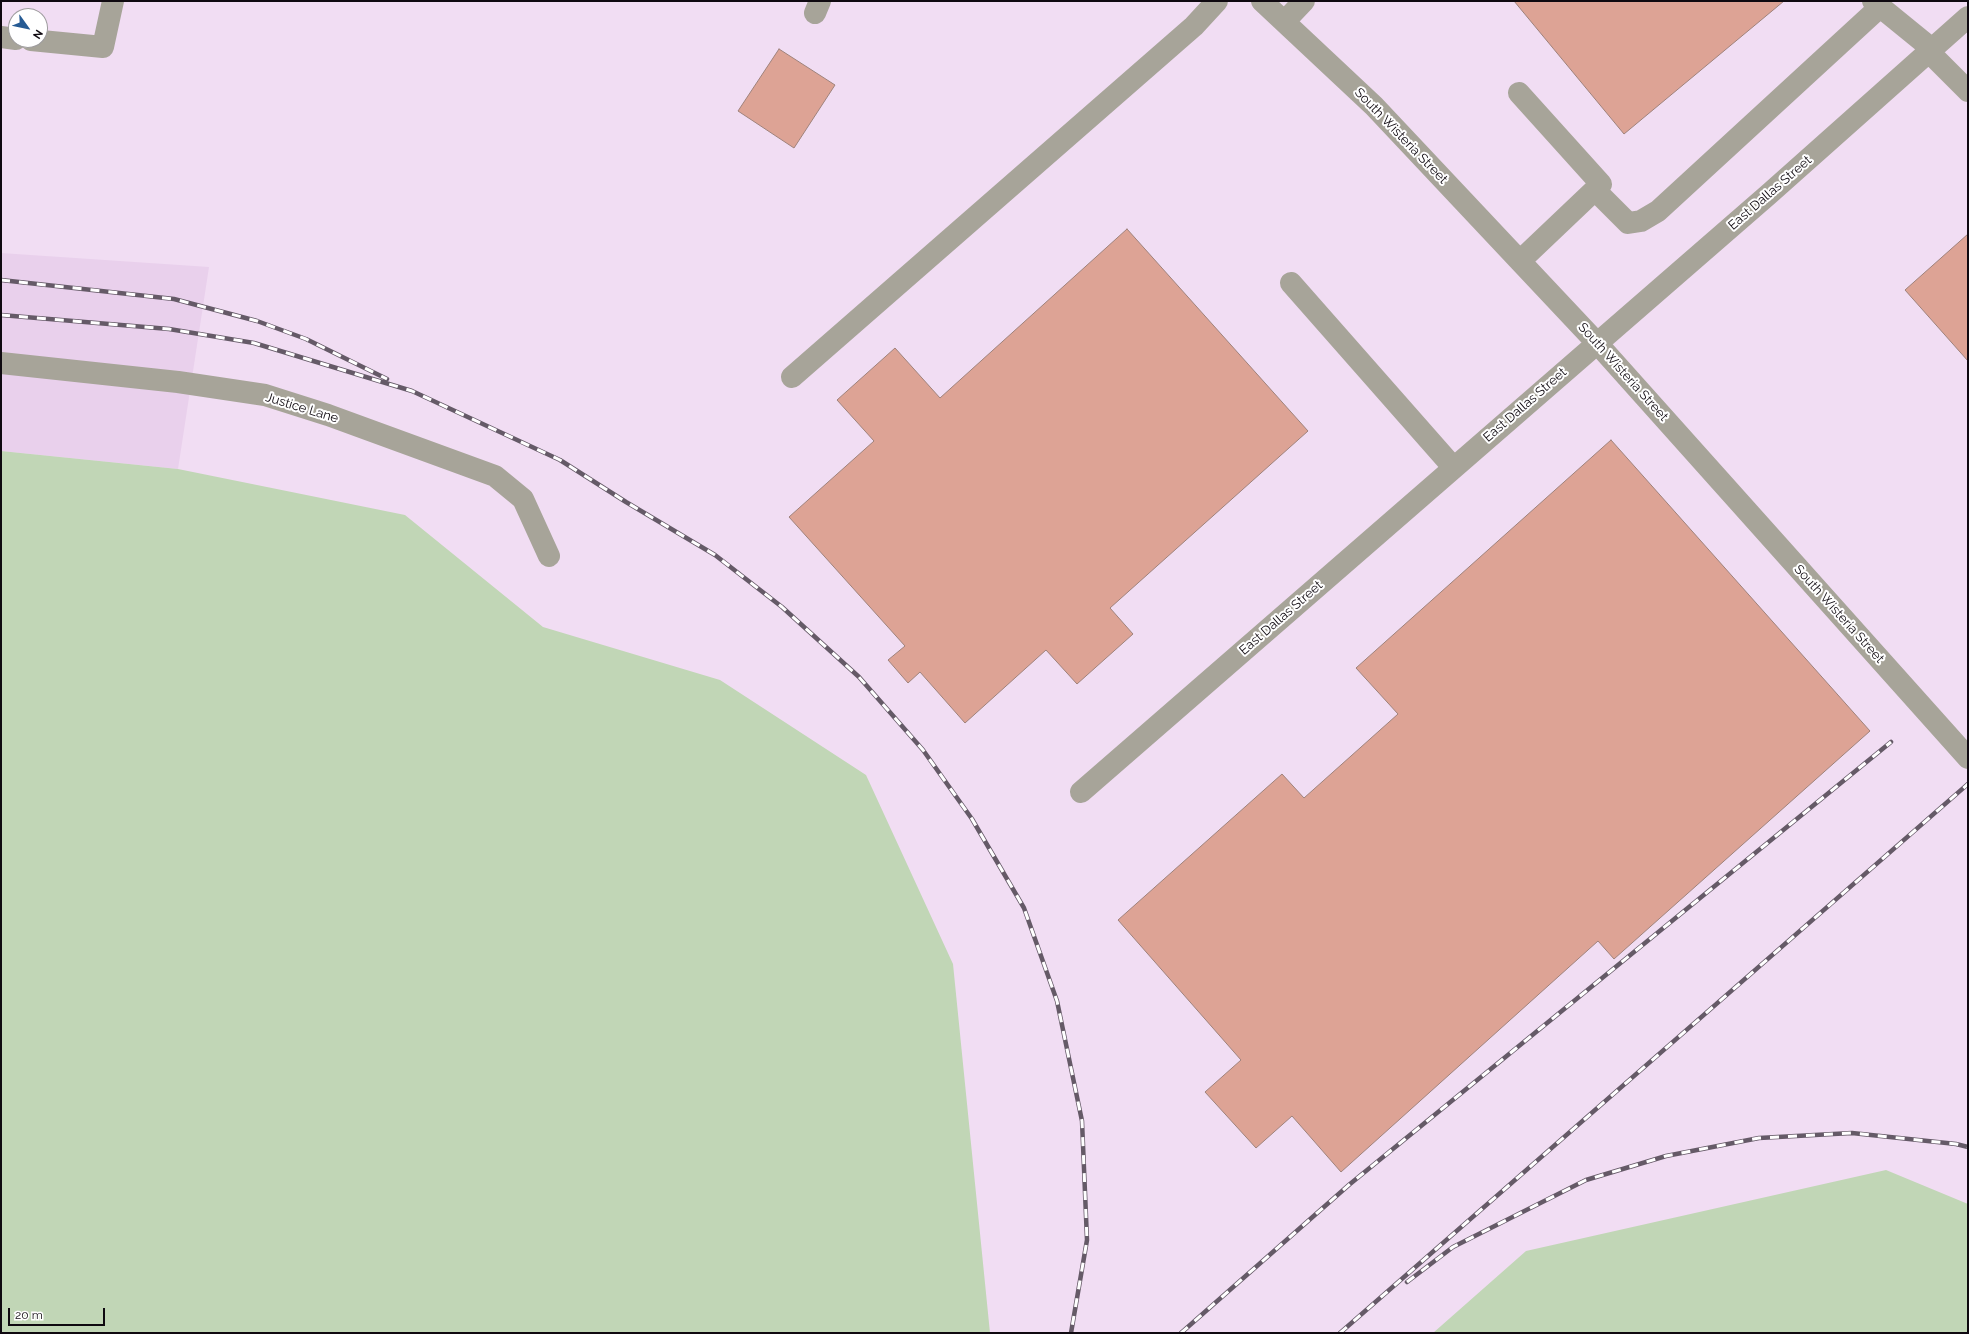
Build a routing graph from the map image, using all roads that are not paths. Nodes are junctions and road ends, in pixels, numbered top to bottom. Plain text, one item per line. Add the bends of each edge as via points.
1 (113, 1) edge
2 (1216, 1) edge
3 (1262, 1) edge
4 (1304, 1) edge
5 (1876, 4) edge
6 (1968, 17) edge
7 (1286, 21) junction
8 (48, 42) edge
9 (1930, 51) junction
10 (1968, 91) edge
11 (1518, 93) dead end
12 (1595, 190) junction
13 (1520, 261) junction
14 (1291, 283) dead end
15 (1596, 342) junction
16 (1, 363) edge
17 (792, 377) dead end
18 (1453, 467) junction
19 (549, 556) dead end
20 (1968, 758) edge
21 (1081, 792) dead end

1 - 8 street via 104,47
2 - 17 street via 1194,26
3 - 7 street, South Wisteria Street
4 - 7 street
5 - 9 street
5 - 12 street via 1658,211 1641,220 1628,223
6 - 9 street, East Dallas Street
7 - 13 street, South Wisteria Street via 1374,106
9 - 10 street
9 - 15 street, East Dallas Street via 1769,194
11 - 12 street via 1601,184
12 - 13 street
13 - 15 street, South Wisteria Street
14 - 18 street
15 - 18 street, East Dallas Street
15 - 20 street, South Wisteria Street
16 - 19 street, Justice Lane via 178,382 265,395 328,415 495,476 523,499
18 - 21 street, East Dallas Street

